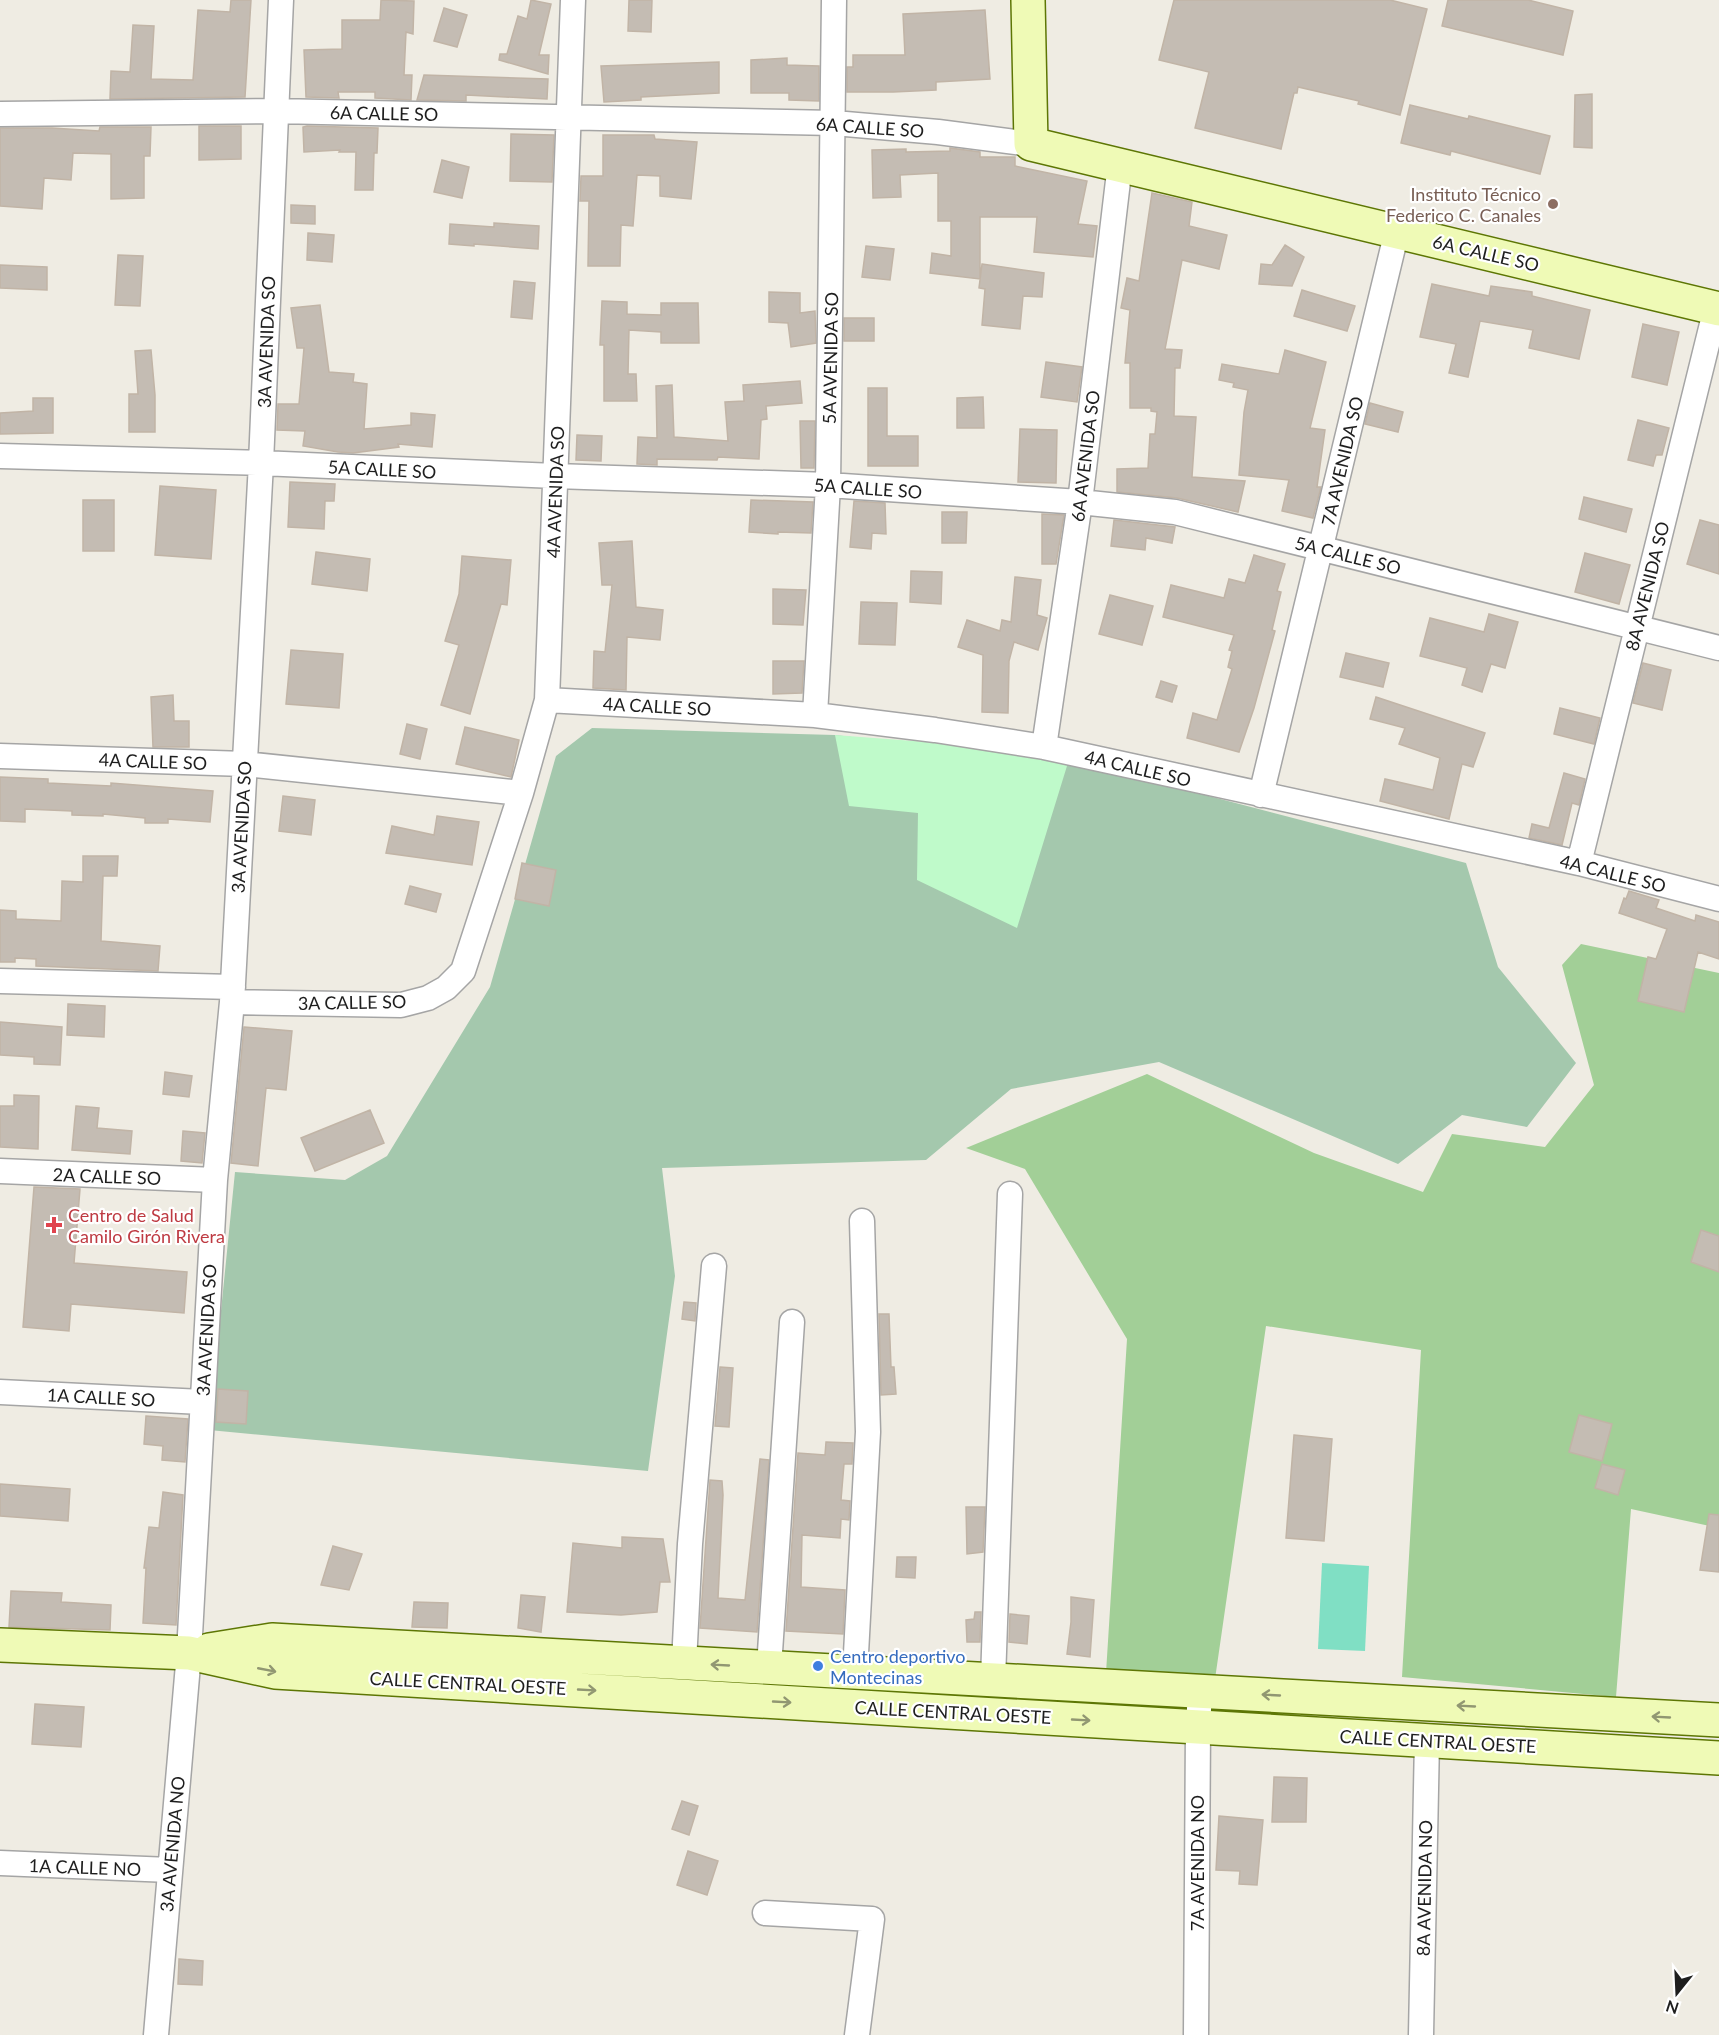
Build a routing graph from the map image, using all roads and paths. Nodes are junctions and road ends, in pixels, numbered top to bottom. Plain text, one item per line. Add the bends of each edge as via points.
1 (281, 0) edge
2 (573, 0) edge
3 (834, 0) edge
4 (1028, 0) edge
5 (275, 111) junction
6 (0, 114) edge
7 (569, 116) junction
8 (834, 123) junction
9 (1031, 144) junction
10 (1120, 164) junction
11 (1397, 231) junction
12 (1717, 308) edge
13 (0, 456) edge
14 (261, 463) junction
15 (555, 476) junction
16 (828, 485) junction
17 (1080, 502) junction
18 (1322, 548) junction
19 (1637, 628) junction
20 (1719, 648) edge
21 (547, 700) junction
22 (815, 715) junction
23 (1044, 747) junction
24 (0, 756) edge
25 (245, 764) junction
26 (521, 792) junction
27 (1261, 795) junction
28 (1579, 864) junction
29 (1719, 899) edge
30 (463, 971) joint
31 (0, 981) edge
32 (232, 994) junction
33 (0, 1171) edge
34 (215, 1180) junction
35 (1010, 1194) dead end
36 (862, 1221) dead end
37 (714, 1266) dead end
38 (792, 1322) dead end
39 (0, 1392) edge
40 (202, 1402) junction
41 (0, 1645) edge
42 (189, 1653) junction
43 (684, 1663) junction
44 (770, 1667) junction
45 (855, 1672) junction
46 (993, 1680) junction
47 (1200, 1691) junction
48 (1719, 1720) edge
49 (1198, 1727) junction
50 (1427, 1740) junction
51 (1719, 1758) edge
52 (0, 1863) edge
53 (170, 1870) junction
54 (765, 1913) dead end
55 (156, 2035) edge
56 (858, 2035) edge
57 (1196, 2035) edge
58 (1421, 2035) edge

1 - 5 street, 3A AVENIDA SO
2 - 7 street, 4A AVENIDA SO
3 - 8 street, 5A AVENIDA SO
4 - 9 street
5 - 6 street, 6A CALLE SO
5 - 7 street, 6A CALLE SO
5 - 14 street, 3A AVENIDA SO
7 - 8 street, 6A CALLE SO
7 - 15 street, 4A AVENIDA SO
8 - 9 street, 6A CALLE SO
8 - 16 street, 5A AVENIDA SO
9 - 10 street, 6A CALLE SO
10 - 11 street, 6A CALLE SO
10 - 17 street, 6A AVENIDA SO
11 - 12 street, 6A CALLE SO
11 - 18 street, 7A AVENIDA SO
12 - 19 street, 8A AVENIDA SO
13 - 14 street, 5A CALLE SO
14 - 15 street, 5A CALLE SO
14 - 25 street, 3A AVENIDA SO
15 - 16 street, 5A CALLE SO
15 - 21 street, 4A AVENIDA SO
16 - 17 street, 5A CALLE SO
16 - 22 street, 5A AVENIDA SO
17 - 18 street, 5A CALLE SO via 1175,512
17 - 23 street, 6A AVENIDA SO
18 - 19 street, 5A CALLE SO
18 - 27 street, 7A AVENIDA SO
19 - 20 street, 5A CALLE SO
19 - 28 street, 8A AVENIDA SO
21 - 22 street, 4A CALLE SO
21 - 26 street, 4A AVENIDA SO
22 - 23 street, 4A CALLE SO
23 - 27 street, 4A CALLE SO
24 - 25 street, 4A CALLE SO
25 - 26 street, 4A CALLE SO
25 - 32 street, 3A AVENIDA SO
26 - 30 street, 4A AVENIDA SO
27 - 28 street, 4A CALLE SO
28 - 29 street, 4A CALLE SO
30 - 32 street, 3A CALLE SO via 446,988 428,998 401,1005
31 - 32 street, 3A CALLE SO
32 - 34 street, 3A AVENIDA SO
33 - 34 street, 2A CALLE SO
34 - 40 street, 3A AVENIDA SO
35 - 46 street
36 - 45 street via 868,1432
37 - 43 street
38 - 44 street
39 - 40 street, 1A CALLE SO
40 - 42 street, 3A AVENIDA SO
41 - 42 street, CALLE CENTRAL OESTE
42 - 43 street, CALLE CENTRAL OESTE via 272,1640
42 -> 49 street, CALLE CENTRAL OESTE via 275,1672
42 - 53 street, 3A AVENIDA NO
44 -> 43 street, CALLE CENTRAL OESTE
44 - 45 street, CALLE CENTRAL OESTE
45 - 46 street, CALLE CENTRAL OESTE
46 - 47 street, CALLE CENTRAL OESTE
48 -> 47 street, CALLE CENTRAL OESTE
47 - 49 street, 7A AVENIDA NO
49 - 50 street, CALLE CENTRAL OESTE
49 - 57 street, 7A AVENIDA NO
50 - 51 street, CALLE CENTRAL OESTE
50 - 58 street, 8A AVENIDA NO
52 - 53 street, 1A CALLE NO
53 - 55 street, 3A AVENIDA NO
54 - 56 street via 872,1918

